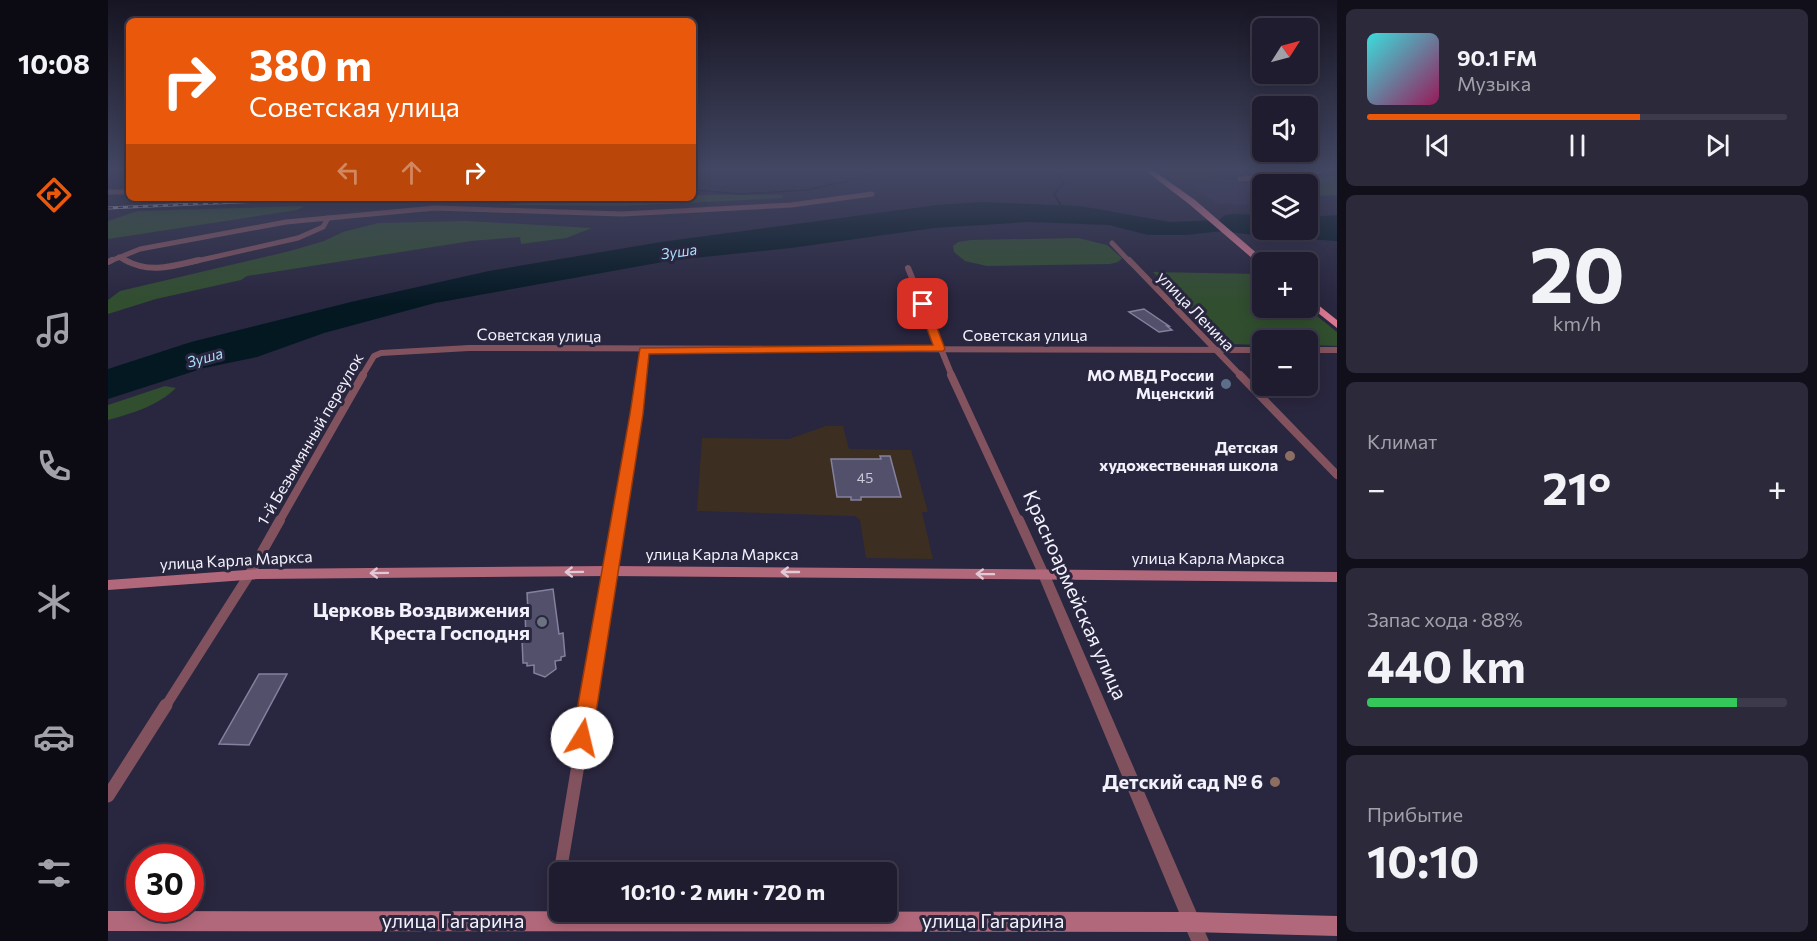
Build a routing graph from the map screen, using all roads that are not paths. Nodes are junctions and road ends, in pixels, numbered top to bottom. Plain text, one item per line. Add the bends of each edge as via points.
1 (361, 215) edge
2 (1207, 215) edge
3 (328, 218) junction
4 (1112, 243) dead end
5 (1252, 253) edge
6 (118, 258) junction
7 (108, 262) edge
8 (908, 268) dead end
9 (1318, 309) edge
10 (1337, 325) edge
11 (939, 349) junction
12 (644, 350) junction
13 (1215, 350) junction
14 (1252, 350) edge
15 (1318, 350) edge
16 (1337, 350) edge
17 (392, 352) joint
18 (1337, 475) edge
19 (610, 571) junction
20 (249, 575) junction
21 (1044, 575) junction
22 (1337, 577) edge
23 (108, 585) edge
24 (108, 796) edge
25 (562, 862) edge
26 (108, 921) edge
27 (549, 921) edge
28 (897, 922) edge
29 (1192, 922) junction
30 (1337, 926) edge
31 (1200, 941) edge

1 - 3 street
2 - 5 main road
3 - 6 street via 151,247
3 - 6 street via 322,227 298,238 157,270
4 - 13 street, улица Ленина
6 - 7 street
8 - 11 street, Красноармейская улица
9 - 10 main road
11 - 12 street, Советская улица
11 - 13 street, Советская улица
11 - 21 street, Красноармейская улица
12 - 17 street, Советская улица via 469,348
12 - 19 street
13 - 14 street, Советская улица
13 - 18 street, улица Ленина
15 - 16 street
17 - 20 street, 1-й Безымянный переулок via 374,356
19 -> 20 main road, улица Карла Маркса
21 -> 19 main road, улица Карла Маркса
19 - 25 street
20 - 23 main road, улица Карла Маркса
20 - 24 street, 1-й Безымянный переулок
21 - 22 main road, улица Карла Маркса
21 - 29 street, Красноармейская улица
26 - 27 main road, улица Гагарина
28 - 29 main road, улица Гагарина
29 - 30 main road, улица Гагарина
29 - 31 street, Красноармейская улица

